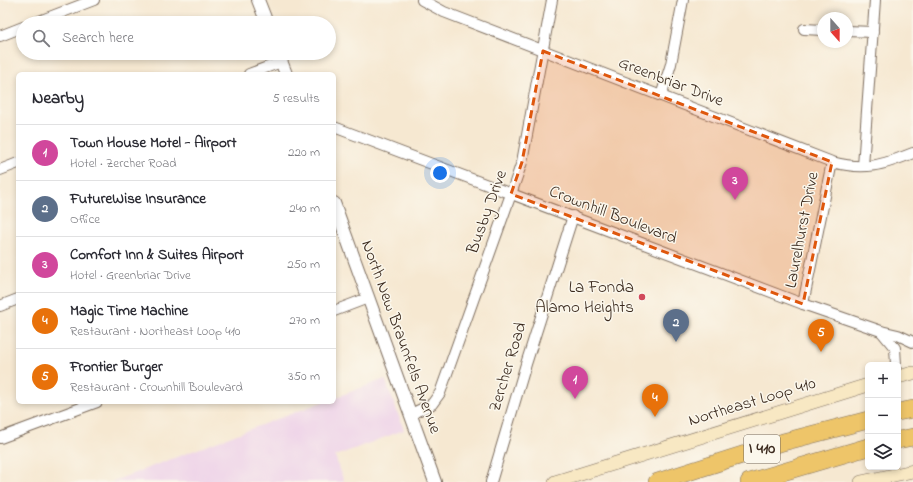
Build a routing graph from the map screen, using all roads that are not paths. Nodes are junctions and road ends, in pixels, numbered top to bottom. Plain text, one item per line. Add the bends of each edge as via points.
1 (94, 0) edge
2 (258, 0) edge
3 (422, 0) edge
4 (552, 0) edge
5 (684, 0) edge
6 (875, 0) edge
7 (52, 16) edge
8 (264, 16) edge
9 (804, 29) dead end
10 (16, 30) edge
11 (817, 30) edge
12 (853, 31) edge
13 (873, 32) junction
14 (0, 36) edge
15 (543, 51) junction
16 (275, 60) edge
17 (281, 60) edge
18 (253, 72) edge
19 (285, 72) edge
20 (661, 96) junction
21 (336, 128) edge
22 (913, 153) edge
23 (832, 162) junction
24 (16, 164) edge
25 (863, 166) junction
26 (0, 170) edge
27 (511, 194) junction
28 (336, 209) edge
29 (573, 216) junction
30 (368, 298) junction
31 (16, 300) edge
32 (803, 304) junction
33 (0, 306) edge
34 (336, 310) edge
35 (881, 331) junction
36 (913, 342) edge
37 (896, 362) edge
38 (913, 373) edge
39 (901, 376) edge
40 (865, 387) edge
41 (93, 404) edge
42 (913, 409) edge
43 (901, 411) edge
44 (411, 414) junction
45 (865, 421) edge
46 (913, 437) edge
47 (0, 438) edge
48 (901, 439) edge
49 (865, 448) edge
50 (913, 471) edge
51 (436, 482) edge
52 (491, 482) edge
53 (555, 482) edge
54 (657, 482) edge
55 (748, 482) edge
56 (861, 482) edge

1 - 7 street
2 - 8 street
3 - 15 street, Greenbriar Drive via 444,12
4 - 15 street, Busby Drive
5 - 20 street via 671,64
6 - 13 street
9 - 11 street
10 - 14 street
12 - 13 street
13 - 25 street
15 - 20 street, Greenbriar Drive
15 - 27 street, Busby Drive via 522,162
16 - 18 street
17 - 19 street
20 - 23 street, Greenbriar Drive
21 - 27 street, Crownhill Boulevard
22 - 25 street, Greenbriar Drive via 889,162
23 - 25 street, Greenbriar Drive
23 - 32 street, Laurelhurst Drive
24 - 26 street
27 - 29 street, Crownhill Boulevard
27 - 44 street, Busby Drive via 440,393 432,404
28 - 30 street, North New Braunfels Avenue
29 - 32 street, Crownhill Boulevard
29 - 52 street, Zercher Road
30 - 34 street
30 - 44 street, North New Braunfels Avenue
31 - 33 street
32 - 35 street, Crownhill Boulevard
35 - 36 street, Crownhill Boulevard
35 - 37 street via 895,348
38 - 39 main road
40 - 53 main road, Northeast Loop 410
41 - 47 street
42 - 43 highway
44 - 51 street, North New Braunfels Avenue
45 - 54 highway, I 410 via 783,442
46 - 48 highway
49 - 55 highway, I 410
50 - 56 main road

